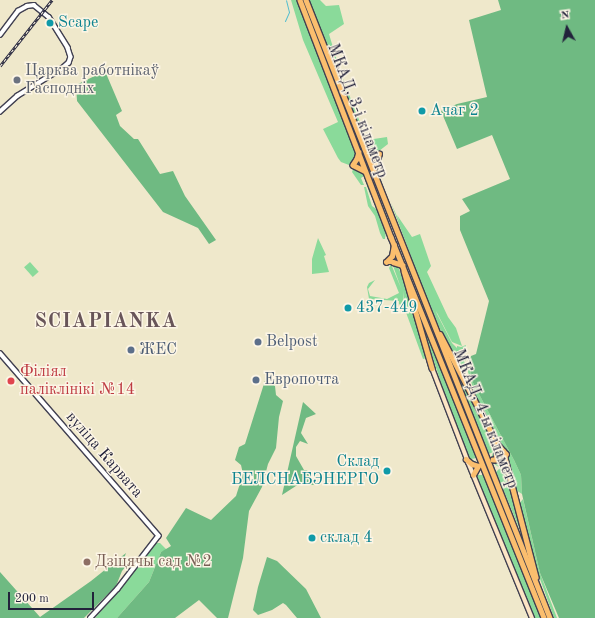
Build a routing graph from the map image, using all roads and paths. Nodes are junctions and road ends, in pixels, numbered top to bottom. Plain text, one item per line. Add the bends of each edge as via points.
1 (300, 0) edge
2 (306, 0) edge
3 (0, 35) edge
4 (0, 112) edge
5 (363, 146) junction
6 (359, 152) junction
7 (367, 172) junction
8 (373, 172) junction
9 (396, 229) joint
10 (389, 231) joint
11 (394, 243) junction
12 (403, 265) junction
13 (432, 319) junction
14 (0, 353) edge
15 (432, 368) joint
16 (503, 451) junction
17 (505, 458) junction
18 (466, 459) junction
19 (498, 459) junction
20 (478, 466) junction
21 (506, 468) junction
22 (471, 469) junction
23 (473, 474) junction
24 (541, 596) junction
25 (92, 618) edge
26 (532, 618) edge
27 (544, 618) edge
28 (550, 618) edge

1 - 6 highway, МКАД, 3-і кіламетр
2 - 5 highway, МКАД, 3-і кіламетр
3 - 4 street via 18,11 34,5 53,23 71,54 71,60 62,69 18,96
5 - 8 highway, МКАД, 3-і кіламетр
5 - 8 highway via 370,154 379,154
6 - 7 highway, МКАД, 3-і кіламетр
6 - 7 highway via 353,165
7 - 10 highway, МКАД, 3-і кіламетр
8 - 9 highway, МКАД, 3-і кіламетр
9 - 13 highway, МКАД, 4-ы кіламетр
10 - 11 highway, МКАД, 4-ы кіламетр
11 - 12 highway, МКАД, 4-ы кіламетр
11 - 12 highway via 392,256 386,262
12 - 15 highway
12 - 27 highway, МКАД, 4-ы кіламетр
13 - 16 highway
13 - 24 highway, МКАД, 4-ы кіламетр
14 - 25 street, вуліца Карвата via 159,536
15 - 18 main road
16 - 17 highway via 506,454
16 - 19 highway via 499,451
17 - 19 highway
17 - 21 highway
18 - 20 highway
18 - 22 main road
19 - 21 highway
20 - 22 highway
20 - 23 highway
21 - 24 highway
22 - 23 main road
23 - 26 main road
24 - 28 highway, МКАД, 4-ы кіламетр

